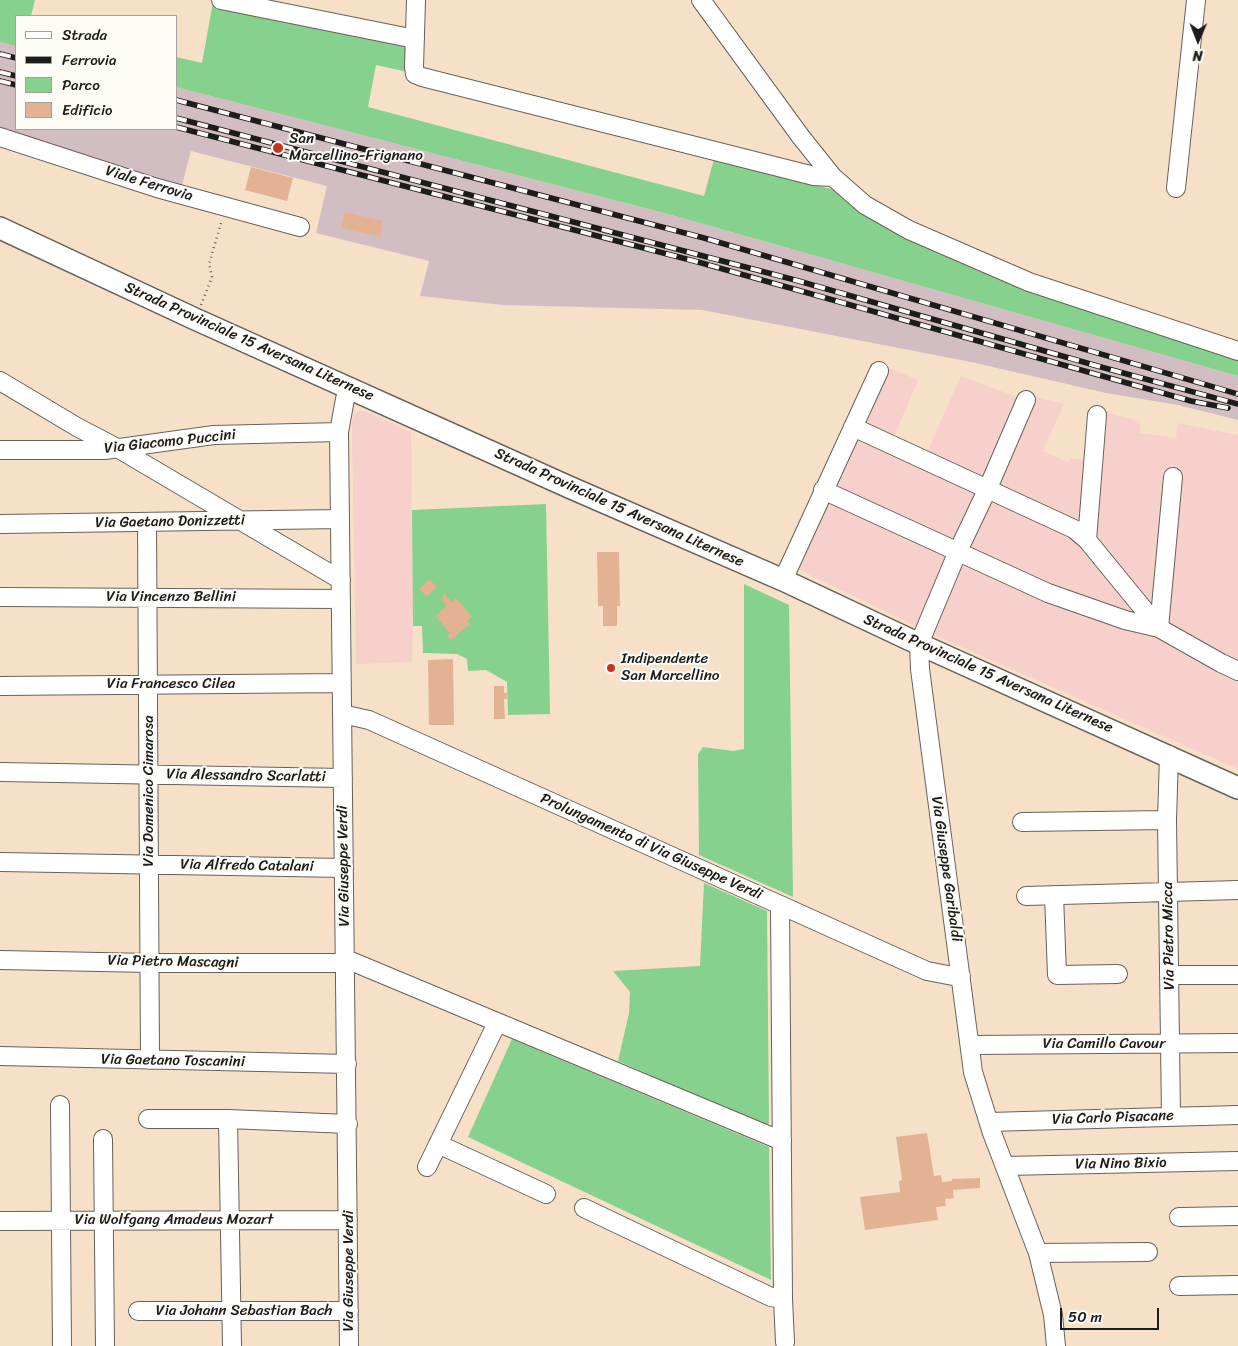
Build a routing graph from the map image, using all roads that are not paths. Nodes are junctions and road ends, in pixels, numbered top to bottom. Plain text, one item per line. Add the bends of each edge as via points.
1 (221, 0) edge
2 (416, 0) edge
3 (701, 0) edge
4 (1196, 0) edge
5 (415, 39) junction
6 (0, 137) edge
7 (833, 178) junction
8 (1176, 188) dead end
9 (300, 227) dead end
10 (0, 228) edge
11 (1238, 351) edge
12 (879, 371) dead end
13 (0, 382) edge
14 (349, 387) junction
15 (1026, 400) dead end
16 (1097, 415) dead end
17 (853, 427) junction
18 (339, 432) junction
19 (119, 449) junction
20 (0, 450) edge
21 (1173, 477) dead end
22 (988, 488) junction
23 (823, 490) junction
24 (340, 519) junction
25 (240, 520) junction
26 (147, 522) junction
27 (0, 524) edge
28 (1087, 540) junction
29 (958, 551) junction
30 (341, 580) junction
31 (783, 580) junction
32 (0, 597) edge
33 (148, 597) junction
34 (341, 599) junction
35 (1159, 628) junction
36 (919, 644) junction
37 (1238, 671) edge
38 (342, 683) junction
39 (148, 684) junction
40 (0, 686) edge
41 (342, 714) junction
42 (1169, 756) junction
43 (0, 772) edge
44 (149, 774) junction
45 (343, 778) junction
46 (1238, 788) edge
47 (1167, 820) junction
48 (1022, 822) dead end
49 (0, 862) edge
50 (149, 864) junction
51 (344, 868) junction
52 (1238, 890) edge
53 (1168, 891) junction
54 (1054, 895) junction
55 (1026, 896) dead end
56 (780, 905) junction
57 (0, 960) edge
58 (346, 961) junction
59 (150, 963) junction
60 (1118, 974) dead end
61 (1169, 975) junction
62 (1238, 975) edge
63 (961, 976) junction
64 (497, 1023) junction
65 (1238, 1042) edge
66 (1170, 1043) junction
67 (970, 1045) junction
68 (0, 1056) edge
69 (150, 1060) junction
70 (347, 1064) junction
71 (60, 1104) dead end
72 (1238, 1115) edge
73 (1171, 1116) junction
74 (148, 1119) dead end
75 (228, 1119) junction
76 (989, 1122) junction
77 (348, 1124) junction
78 (103, 1139) dead end
79 (782, 1141) junction
80 (438, 1144) junction
81 (1238, 1161) edge
82 (1004, 1166) junction
83 (427, 1167) dead end
84 (546, 1194) dead end
85 (584, 1208) dead end
86 (1238, 1216) edge
87 (1179, 1217) dead end
88 (229, 1219) junction
89 (61, 1220) junction
90 (104, 1220) junction
91 (348, 1220) junction
92 (0, 1221) edge
93 (1148, 1252) dead end
94 (1038, 1253) junction
95 (1238, 1285) edge
96 (1179, 1286) dead end
97 (783, 1299) junction
98 (232, 1310) junction
99 (138, 1311) dead end
100 (349, 1311) junction
101 (785, 1342) dead end
102 (62, 1346) edge
103 (105, 1346) edge
104 (232, 1346) edge
105 (350, 1346) edge
106 (1056, 1346) edge

1 - 5 street
2 - 5 street
3 - 7 street
4 - 8 street
5 - 7 street via 415,74 422,77 814,176
6 - 9 street, Viale Ferrovia via 157,188
7 - 11 street via 865,204 909,230 1012,275
10 - 14 main road, Strada Provinciale 15 Aversana Liternese
12 - 17 street
13 - 19 street
14 - 18 street, Via Giuseppe Verdi
14 - 31 main road, Strada Provinciale 15 Aversana Liternese
15 - 22 street, Via Giuseppe Garibaldi
16 - 28 street
17 - 22 street
17 - 23 street
18 - 19 street, Via Giacomo Puccini via 214,434
18 - 24 street, Via Giuseppe Verdi
19 - 20 street, Via Giacomo Puccini
19 - 25 street
21 - 35 street
22 - 28 street via 1074,529
22 - 29 street, Via Giuseppe Garibaldi
23 - 29 street
23 - 31 street
24 - 25 street, Via Gaetano Donizzetti
24 - 30 street, Via Giuseppe Verdi
25 - 26 street, Via Gaetano Donizzetti
25 - 30 street
26 - 27 street, Via Gaetano Donizzetti
26 - 33 street, Via Domenico Cimarosa
28 - 35 street
29 - 35 street via 1048,593 1125,620
29 - 36 street, Via Giuseppe Garibaldi
30 - 34 street, Via Giuseppe Verdi
31 - 36 main road, Strada Provinciale 15 Aversana Liternese
32 - 33 street, Via Vincenzo Bellini
33 - 34 street, Via Vincenzo Bellini
33 - 39 street, Via Domenico Cimarosa
34 - 38 street, Via Giuseppe Verdi
35 - 37 street
36 - 42 main road, Strada Provinciale 15 Aversana Liternese
36 - 63 street, Via Giuseppe Garibaldi
38 - 39 street, Via Francesco Cilea
38 - 41 street, Via Giuseppe Verdi
39 - 40 street, Via Francesco Cilea
39 - 44 street, Via Domenico Cimarosa
41 - 45 street, Via Giuseppe Verdi
41 - 56 street, Prolungamento di Via Giuseppe Verdi via 369,720
42 - 46 main road, Strada Provinciale 15 Aversana Liternese
42 - 47 street, Via Pietro Micca
43 - 44 street, Via Alessandro Scarlatti
44 - 45 street, Via Alessandro Scarlatti
44 - 50 street, Via Domenico Cimarosa
45 - 51 street, Via Giuseppe Verdi
47 - 48 street
47 - 53 street, Via Pietro Micca
49 - 50 street, Via Alfredo Catalani
50 - 51 street, Via Alfredo Catalani
50 - 59 street, Via Domenico Cimarosa
51 - 58 street, Via Giuseppe Verdi
52 - 53 street
53 - 54 street
53 - 61 street, Via Pietro Micca
54 - 55 street
54 - 60 street via 1057,975
56 - 63 street, Prolungamento di Via Giuseppe Verdi via 927,971
56 - 79 street
57 - 59 street, Via Pietro Mascagni
58 - 59 street, Via Pietro Mascagni
58 - 64 street
58 - 70 street, Via Giuseppe Verdi
59 - 69 street, Via Domenico Cimarosa
61 - 62 street
61 - 66 street, Via Pietro Micca
63 - 67 street, Via Giuseppe Garibaldi
64 - 79 street
64 - 80 street
65 - 66 street, Via Camillo Cavour
66 - 67 street, Via Camillo Cavour
66 - 73 street, Via Pietro Micca
67 - 76 street, Via Giuseppe Garibaldi via 974,1072
68 - 69 street, Via Gaetano Toscanini
69 - 70 street, Via Gaetano Toscanini
70 - 77 street, Via Giuseppe Verdi
71 - 89 street
72 - 73 street, Via Carlo Pisacane
73 - 76 street, Via Carlo Pisacane
74 - 75 street
75 - 77 street
75 - 88 street
76 - 82 street, Via Giuseppe Garibaldi
77 - 91 street, Via Giuseppe Verdi
78 - 90 street
79 - 97 street
80 - 83 street
80 - 84 street
81 - 82 street, Via Nino Bixio
82 - 94 street, Via Giuseppe Garibaldi
85 - 97 street via 771,1297
86 - 87 street
88 - 90 street, Via Wolfgang Amadeus Mozart
88 - 91 street, Via Wolfgang Amadeus Mozart
88 - 98 street
89 - 90 street, Via Wolfgang Amadeus Mozart
89 - 92 street, Via Wolfgang Amadeus Mozart
89 - 102 street
90 - 103 street
91 - 100 street, Via Giuseppe Verdi
93 - 94 street
94 - 106 street, Via Giuseppe Garibaldi via 1053,1315
95 - 96 street
97 - 101 street
98 - 99 street, Via Johann Sebastian Bach
98 - 100 street, Via Johann Sebastian Bach
98 - 104 street
100 - 105 street, Via Giuseppe Verdi

